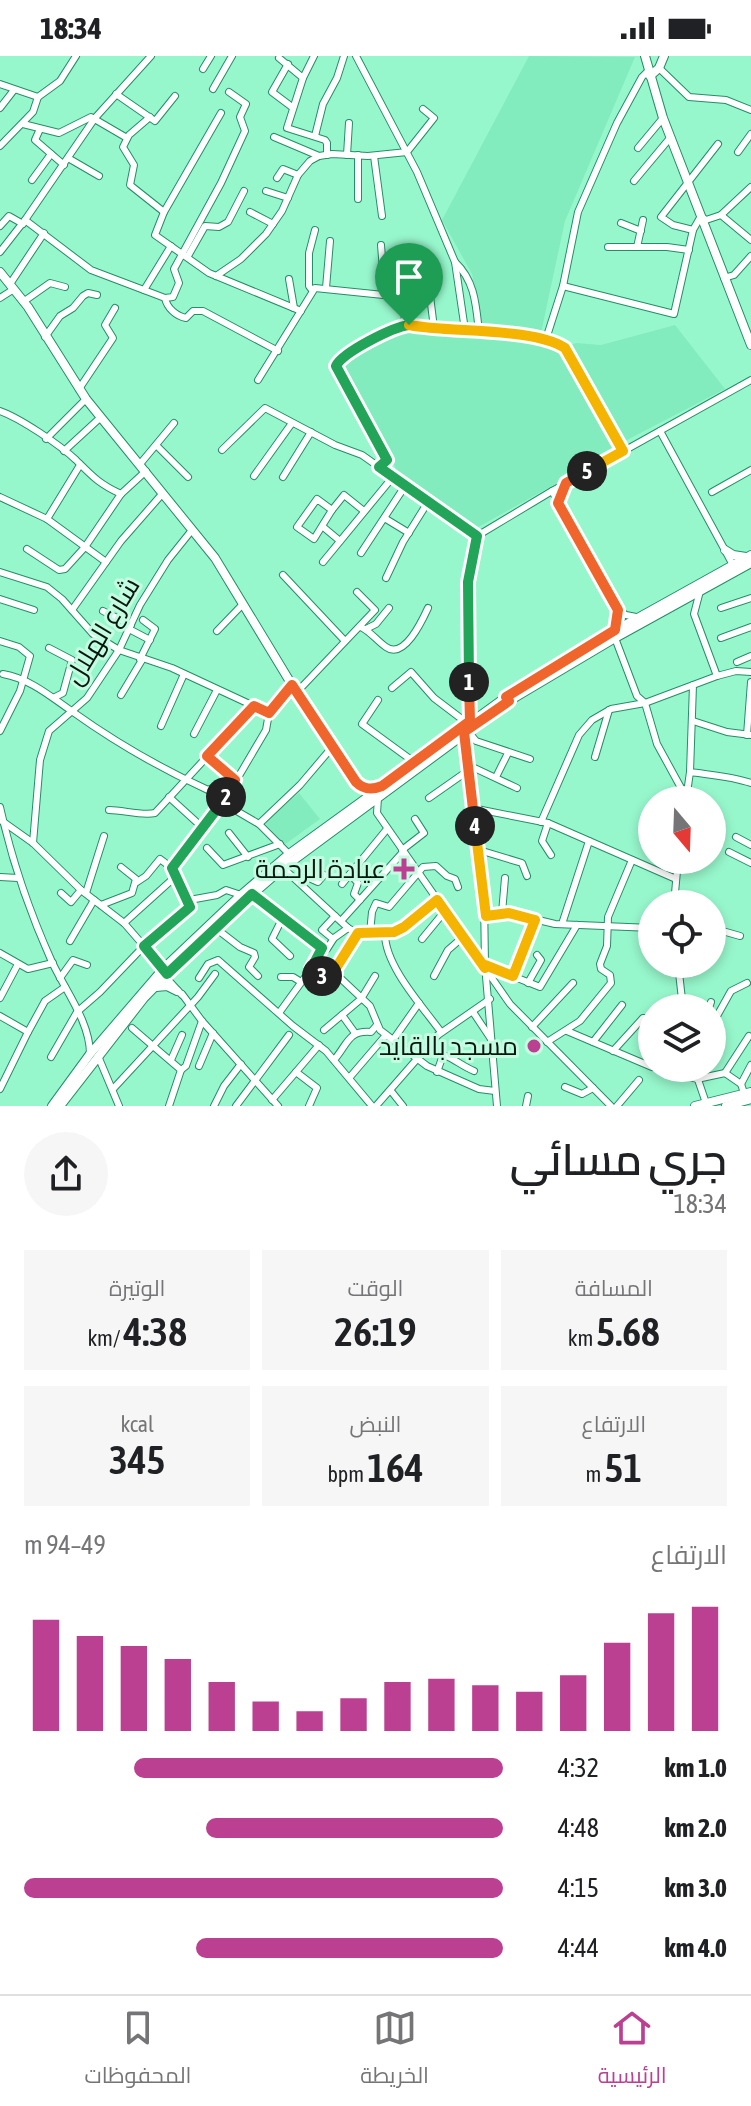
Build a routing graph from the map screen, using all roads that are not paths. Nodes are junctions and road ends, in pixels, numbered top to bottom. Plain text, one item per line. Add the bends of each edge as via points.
1 (76, 56) edge
2 (151, 56) edge
3 (211, 56) edge
4 (232, 56) edge
5 (314, 56) edge
6 (344, 56) edge
7 (356, 56) edge
8 (645, 56) edge
9 (664, 56) edge
10 (279, 58) dead end
11 (288, 64) junction
12 (659, 68) junction
13 (203, 69) dead end
14 (649, 73) junction
15 (303, 78) junction
16 (0, 84) edge
17 (213, 89) dead end
18 (14, 90) junction
19 (229, 92) dead end
20 (116, 94) junction
21 (175, 96) dead end
22 (38, 97) junction
23 (292, 107) junction
24 (0, 108) edge
25 (423, 109) dead end
26 (751, 110) edge
27 (221, 113) dead end
28 (150, 117) junction
29 (95, 118) junction
30 (663, 118) junction
31 (349, 123) dead end
32 (23, 124) junction
33 (40, 129) junction
34 (751, 134) edge
35 (315, 136) junction
36 (274, 137) dead end
37 (127, 138) junction
38 (670, 138) junction
39 (718, 144) dead end
40 (0, 146) edge
41 (638, 148) dead end
42 (407, 152) junction
43 (738, 152) dead end
44 (51, 154) junction
45 (327, 155) junction
46 (347, 155) junction
47 (358, 155) junction
48 (319, 156) junction
49 (374, 156) junction
50 (66, 162) junction
51 (298, 175) junction
52 (99, 176) dead end
53 (277, 178) dead end
54 (32, 180) dead end
55 (634, 181) dead end
56 (687, 181) junction
57 (751, 187) edge
58 (244, 191) dead end
59 (266, 191) dead end
60 (288, 198) junction
61 (358, 199) dead end
62 (164, 212) junction
63 (250, 212) dead end
64 (721, 215) junction
65 (382, 216) dead end
66 (701, 216) junction
67 (643, 220) dead end
68 (24, 222) junction
69 (621, 223) dead end
70 (273, 224) junction
71 (0, 226) edge
72 (315, 230) dead end
73 (693, 230) junction
74 (641, 231) junction
75 (44, 233) junction
76 (751, 240) edge
77 (330, 241) dead end
78 (381, 245) dead end
79 (171, 246) junction
80 (608, 247) dead end
81 (637, 247) junction
82 (689, 250) junction
83 (0, 252) edge
84 (185, 255) junction
85 (751, 256) edge
86 (455, 262) junction
87 (0, 272) edge
88 (427, 272) dead end
89 (216, 276) junction
90 (724, 278) junction
91 (289, 279) dead end
92 (563, 286) junction
93 (12, 287) junction
94 (65, 287) dead end
95 (326, 288) junction
96 (144, 290) junction
97 (312, 290) junction
98 (97, 295) dead end
99 (385, 295) junction
100 (0, 298) edge
101 (165, 298) junction
102 (23, 302) junction
103 (115, 308) dead end
104 (298, 310) junction
105 (404, 325) junction
106 (434, 328) junction
107 (465, 330) junction
108 (479, 332) junction
109 (45, 337) junction
110 (546, 339) junction
111 (750, 339) edge
112 (278, 351) junction
113 (258, 380) dead end
114 (751, 380) edge
115 (79, 389) junction
116 (86, 399) junction
117 (0, 411) edge
118 (101, 417) junction
119 (174, 423) dead end
120 (292, 423) junction
121 (660, 431) junction
122 (311, 432) junction
123 (46, 439) junction
124 (157, 446) junction
125 (627, 449) junction
126 (222, 450) dead end
127 (64, 451) junction
128 (80, 465) junction
129 (379, 467) junction
130 (143, 468) junction
131 (751, 470) edge
132 (254, 476) dead end
133 (188, 477) dead end
134 (283, 477) dead end
135 (392, 478) junction
136 (566, 483) junction
137 (405, 486) junction
138 (552, 491) junction
139 (712, 492) dead end
140 (163, 493) junction
141 (121, 494) junction
142 (0, 497) edge
143 (539, 499) junction
144 (428, 502) junction
145 (559, 504) junction
146 (332, 510) junction
147 (364, 511) junction
148 (47, 519) junction
149 (386, 519) junction
150 (322, 526) junction
151 (192, 530) junction
152 (409, 533) junction
153 (477, 536) junction
154 (340, 541) junction
155 (85, 547) junction
156 (27, 549) dead end
157 (726, 551) junction
158 (361, 553) dead end
159 (750, 559) edge
160 (106, 562) junction
161 (323, 562) dead end
162 (733, 565) junction
163 (723, 571) junction
164 (0, 572) edge
165 (283, 575) dead end
166 (386, 578) dead end
167 (700, 591) junction
168 (357, 592) dead end
169 (751, 598) edge
170 (0, 599) edge
171 (678, 603) junction
172 (243, 604) junction
173 (389, 608) dead end
174 (428, 608) dead end
175 (721, 608) dead end
176 (34, 610) dead end
177 (72, 610) junction
178 (618, 610) junction
179 (103, 611) dead end
180 (694, 614) junction
181 (639, 617) junction
182 (143, 620) dead end
183 (130, 627) junction
184 (751, 627) edge
185 (364, 628) junction
186 (217, 631) dead end
187 (615, 634) junction
188 (721, 638) dead end
189 (150, 640) junction
190 (0, 641) edge
191 (345, 641) junction
192 (49, 648) dead end
193 (119, 650) junction
194 (751, 656) edge
195 (141, 659) junction
196 (737, 662) dead end
197 (751, 672) edge
198 (3, 674) dead end
199 (184, 674) junction
200 (717, 676) junction
201 (22, 680) junction
202 (751, 682) edge
203 (693, 685) junction
204 (294, 688) junction
205 (392, 688) dead end
206 (217, 690) junction
207 (121, 695) dead end
208 (55, 697) junction
209 (378, 700) dead end
210 (645, 703) junction
211 (254, 706) junction
212 (609, 710) junction
213 (72, 712) junction
214 (269, 713) junction
215 (693, 721) junction
216 (161, 726) dead end
217 (467, 727) junction
218 (0, 731) edge
219 (194, 734) dead end
220 (749, 735) edge
221 (334, 745) junction
222 (508, 753) junction
223 (207, 756) junction
224 (595, 757) dead end
225 (530, 759) dead end
226 (414, 762) junction
227 (468, 768) junction
228 (690, 772) junction
229 (496, 777) junction
230 (185, 779) junction
231 (235, 780) junction
232 (356, 782) junction
233 (751, 783) edge
234 (679, 786) edge
235 (688, 786) edge
236 (517, 788) dead end
237 (381, 790) junction
238 (229, 791) junction
239 (169, 797) junction
240 (429, 798) dead end
241 (223, 803) junction
242 (0, 807) edge
243 (472, 808) junction
244 (109, 810) dead end
245 (354, 810) junction
246 (377, 813) junction
247 (415, 819) dead end
248 (2, 820) edge
249 (544, 822) junction
250 (259, 824) junction
251 (203, 828) junction
252 (387, 829) junction
253 (229, 833) dead end
254 (104, 836) dead end
255 (736, 837) dead end
256 (589, 841) junction
257 (743, 841) junction
258 (33, 843) junction
259 (280, 844) junction
260 (751, 845) edge
261 (207, 848) dead end
262 (479, 850) junction
263 (403, 851) junction
264 (289, 854) junction
265 (551, 855) dead end
266 (248, 857) junction
267 (632, 860) junction
268 (750, 860) edge
269 (121, 867) dead end
270 (172, 868) junction
271 (283, 868) junction
272 (417, 872) junction
273 (350, 874) junction
274 (677, 874) edge
275 (324, 875) dead end
276 (527, 876) dead end
277 (0, 877) edge
278 (175, 877) junction
279 (18, 878) junction
280 (505, 878) dead end
281 (676, 879) junction
282 (137, 882) junction
283 (300, 883) junction
284 (342, 884) dead end
285 (458, 887) dead end
286 (675, 890) edge
287 (84, 892) junction
288 (61, 893) dead end
289 (252, 894) junction
290 (241, 895) junction
291 (195, 899) dead end
292 (94, 900) junction
293 (360, 900) junction
294 (437, 900) junction
295 (101, 905) junction
296 (445, 911) junction
297 (502, 913) junction
298 (486, 916) junction
299 (283, 917) junction
300 (338, 919) junction
301 (535, 920) junction
302 (124, 923) junction
303 (562, 924) junction
304 (577, 925) junction
305 (607, 926) junction
306 (214, 927) junction
307 (638, 927) edge
308 (348, 928) junction
309 (726, 932) edge
310 (358, 933) junction
311 (370, 933) junction
312 (385, 934) junction
313 (740, 936) dead end
314 (463, 937) junction
315 (333, 939) junction
316 (422, 939) dead end
317 (70, 941) dead end
318 (144, 946) junction
319 (322, 948) junction
320 (0, 953) edge
321 (537, 955) dead end
322 (290, 956) dead end
323 (53, 963) junction
324 (18, 964) junction
325 (87, 965) dead end
326 (485, 966) junction
327 (311, 969) junction
328 (164, 971) junction
329 (215, 974) dead end
330 (336, 974) junction
331 (258, 976) dead end
332 (375, 976) dead end
333 (434, 976) dead end
334 (513, 976) junction
335 (281, 977) dead end
336 (60, 978) junction
337 (199, 978) dead end
338 (301, 982) junction
339 (528, 983) junction
340 (573, 983) dead end
341 (747, 983) dead end
342 (65, 987) junction
343 (156, 987) junction
344 (178, 989) junction
345 (0, 998) edge
346 (361, 999) junction
347 (490, 999) junction
348 (726, 1000) edge
349 (419, 1003) junction
350 (190, 1005) junction
351 (622, 1005) dead end
352 (77, 1012) junction
353 (473, 1012) junction
354 (279, 1013) junction
355 (342, 1015) junction
356 (0, 1016) edge
357 (202, 1021) junction
358 (638, 1024) edge
359 (377, 1025) junction
360 (532, 1027) junction
361 (132, 1028) dead end
362 (324, 1030) dead end
363 (567, 1031) junction
364 (28, 1032) junction
365 (441, 1032) junction
366 (213, 1033) junction
367 (355, 1033) junction
368 (182, 1035) dead end
369 (289, 1035) dead end
370 (749, 1036) dead end
371 (88, 1037) junction
372 (390, 1037) junction
373 (491, 1039) junction
374 (101, 1041) junction
375 (547, 1042) junction
376 (593, 1042) junction
377 (153, 1045) junction
378 (319, 1045) junction
379 (613, 1051) junction
380 (94, 1055) junction
381 (51, 1057) dead end
382 (416, 1058) junction
383 (171, 1060) junction
384 (334, 1060) junction
385 (638, 1061) edge
386 (241, 1064) junction
387 (751, 1065) edge
388 (199, 1066) dead end
389 (181, 1070) junction
390 (474, 1071) dead end
391 (726, 1071) edge
392 (296, 1072) junction
393 (437, 1072) junction
394 (726, 1074) edge
395 (350, 1077) junction
396 (254, 1079) junction
397 (638, 1081) edge
398 (698, 1082) edge
399 (565, 1087) dead end
400 (593, 1088) junction
401 (0, 1089) edge
402 (113, 1089) junction
403 (391, 1091) junction
404 (495, 1091) junction
405 (747, 1092) edge
406 (528, 1096) dead end
407 (706, 1103) junction
408 (276, 1104) edge
409 (52, 1106) edge
410 (60, 1106) edge
411 (119, 1106) edge
412 (169, 1106) edge
413 (214, 1106) edge
414 (236, 1106) edge
415 (309, 1106) edge
416 (374, 1106) edge
417 (403, 1106) edge
418 (497, 1106) edge
419 (526, 1106) edge
420 (611, 1106) edge
421 (617, 1106) edge
422 (695, 1106) edge
423 (726, 1106) edge

1 - 22 street via 60,81
2 - 20 street
3 - 13 street
4 - 17 street
5 - 15 street
6 - 35 street
7 - 42 street
8 - 14 main road
9 - 12 main road
10 - 11 street
11 - 15 street
11 - 23 street via 272,92
12 - 14 main road
12 - 26 street via 689,97 726,100
14 - 30 main road
14 - 92 street via 617,123 578,212
15 - 23 street
16 - 18 street
18 - 22 street
18 - 24 street
19 - 84 street via 246,104 240,117 245,131
20 - 28 street
20 - 29 street
21 - 28 street via 155,121
22 - 32 street
23 - 35 street via 288,130
25 - 42 street via 434,118
27 - 62 street
28 - 37 street
29 - 33 street via 59,133
29 - 37 street
29 - 50 street
30 - 38 main road
30 - 41 street
31 - 46 street
32 - 33 street
32 - 40 street
33 - 44 street via 35,140
34 - 43 street
35 - 45 street via 327,141
36 - 48 street
37 - 62 street via 123,147 134,165 130,185
38 - 55 street
38 - 56 main road
39 - 56 street
42 - 49 street
42 - 86 street
44 - 50 street
44 - 54 street
45 - 46 street
45 - 48 street
46 - 47 street
47 - 49 street
47 - 61 street
48 - 51 street
49 - 65 street
50 - 52 street
50 - 68 street
51 - 53 street via 283,169
51 - 60 street
56 - 66 main road
56 - 73 street via 661,217
57 - 64 street
58 - 84 street via 232,219 224,226 205,226
59 - 60 street
60 - 70 street
62 - 79 street via 155,235
63 - 70 street
64 - 66 street via 706,220
64 - 76 street
66 - 73 street
66 - 90 main road
67 - 74 street
68 - 71 street via 9,216
68 - 75 street
68 - 83 street
69 - 74 street
70 - 89 street via 254,248
72 - 97 street via 309,253
73 - 82 street
74 - 81 street
75 - 93 street
75 - 96 street via 91,270
77 - 95 street
78 - 99 street
79 - 84 street
79 - 96 street
80 - 81 street
81 - 82 street
82 - 92 street via 674,314
84 - 89 street
84 - 101 street via 174,269 178,290
85 - 90 street
86 - 107 street
86 - 108 street via 471,285
87 - 93 main road
88 - 106 street
89 - 104 street
90 - 111 main road
91 - 104 street
92 - 110 street
93 - 100 street
93 - 102 main road
94 - 102 street via 50,283
95 - 97 street
95 - 99 street
96 - 101 street
97 - 104 street
98 - 109 street via 83,296
99 - 105 street via 405,299
101 - 112 street via 179,316 203,311
102 - 109 main road
103 - 115 street via 105,325 113,338
104 - 112 street
105 - 106 street
105 - 129 street via 336,366 387,460
106 - 107 street
107 - 108 street
108 - 110 street
109 - 115 main road
110 - 125 street via 570,354
112 - 113 street
114 - 121 street
115 - 116 main road
116 - 118 main road
116 - 123 street
117 - 123 street
118 - 127 street
118 - 130 main road
119 - 124 street
120 - 122 street
120 - 126 street via 265,408
120 - 132 street
121 - 125 street
121 - 157 street
122 - 129 street
122 - 134 street
123 - 127 street
124 - 130 street
124 - 133 street
125 - 136 street
127 - 128 street
128 - 141 street
128 - 148 street
129 - 135 street
130 - 140 main road
130 - 141 street
131 - 139 street
135 - 137 street
135 - 147 street
136 - 138 street
136 - 145 street
137 - 144 street
137 - 149 street
138 - 143 street
138 - 145 street
140 - 151 main road
140 - 160 street
141 - 155 street
142 - 148 street
143 - 145 street
143 - 153 street
144 - 152 street
144 - 153 street
145 - 178 street
146 - 147 street via 344,495
146 - 150 street
146 - 150 street via 317,499 297,525 312,539
147 - 154 street
148 - 155 street
149 - 152 street
149 - 158 street
150 - 154 street
151 - 172 main road
151 - 183 street, شارع الهلال via 168,560
152 - 166 street
153 - 217 street via 468,582
154 - 161 street
155 - 156 street via 62,570
155 - 160 street
157 - 159 main road
157 - 162 street
157 - 163 main road
159 - 162 main road
159 - 167 main road
160 - 177 street
162 - 163 main road
163 - 181 main road
164 - 177 street via 47,587
165 - 191 street
167 - 171 main road
167 - 180 street
168 - 185 street via 375,608
169 - 175 street
170 - 176 street
171 - 180 street
171 - 187 main road
172 - 186 street
172 - 204 main road
173 - 185 street via 376,624
174 - 185 street via 401,648 387,648
177 - 193 street via 93,634
178 - 181 street
178 - 187 street
179 - 183 street
180 - 200 street
181 - 187 main road
182 - 189 street via 155,628
183 - 189 street
183 - 193 street, شارع الهلال
184 - 188 street
185 - 191 street
187 - 210 street via 637,696
187 - 217 main road
189 - 195 street
190 - 201 street via 29,653
191 - 204 street
192 - 208 street via 72,660 63,693
193 - 195 street
193 - 213 street, شارع الهلال
194 - 196 street
195 - 199 street
195 - 207 street
197 - 200 street
198 - 201 street
199 - 206 street
199 - 216 street
200 - 203 street
201 - 208 street
201 - 218 street
202 - 220 street
203 - 210 street
203 - 215 street
204 - 214 street
204 - 221 main road
205 - 217 street via 411,672
206 - 211 street
206 - 219 street
208 - 213 street
209 - 226 street via 362,724
210 - 212 street
210 - 234 street via 651,731
211 - 214 street
211 - 223 street
212 - 224 street
212 - 249 street via 579,735
213 - 230 street
213 - 258 street, شارع الهلال via 49,731 42,748
214 - 231 street via 266,730
215 - 220 street
215 - 228 street
217 - 222 street via 476,741
217 - 226 main road
217 - 227 street
217 - 237 main road
221 - 232 main road
221 - 250 street
222 - 225 street
222 - 229 street
223 - 230 street
223 - 231 street
226 - 237 main road
227 - 229 street
227 - 240 street
227 - 243 street
228 - 233 street
228 - 235 street
229 - 236 street
230 - 238 street via 208,790 218,785
230 - 239 street
231 - 238 street
232 - 237 main road
232 - 245 main road
237 - 245 main road
237 - 246 street
238 - 241 street
239 - 244 street via 150,815
239 - 251 street
241 - 250 street
241 - 251 street
242 - 248 street
243 - 249 street
243 - 262 street
245 - 246 street
245 - 264 main road
245 - 271 main road
246 - 252 street
247 - 263 street via 424,833
248 - 258 street
248 - 279 street
249 - 256 street
249 - 265 street via 542,841
250 - 259 street
251 - 270 street
252 - 263 street
252 - 273 street
253 - 266 street
254 - 287 street
255 - 257 street
256 - 267 street
256 - 303 street
257 - 260 street
257 - 268 street via 732,853
258 - 287 street
259 - 264 street
259 - 266 street
261 - 266 street via 221,865
262 - 276 street via 522,863
262 - 298 street
263 - 272 street
263 - 293 street
264 - 290 main road
267 - 281 street
267 - 305 street
269 - 282 street
270 - 278 street
270 - 282 street via 160,859
271 - 283 street
271 - 289 main road
272 - 285 street via 436,866
272 - 294 street
272 - 311 street via 389,907 376,903
273 - 284 street
273 - 293 street via 358,883 354,893
274 - 281 street
275 - 283 street via 318,882 306,877
277 - 279 street
278 - 302 street
278 - 318 street via 190,907
279 - 323 street
280 - 297 street
281 - 286 street
282 - 295 street via 131,894
283 - 300 street
287 - 288 street via 71,902
287 - 292 street
289 - 299 street
289 - 306 main road
290 - 291 street via 226,890
290 - 328 main road
292 - 295 street
292 - 317 street
293 - 300 street
294 - 296 street
294 - 312 street via 404,927
295 - 302 street
296 - 314 street
296 - 316 street
297 - 298 street
297 - 301 street
298 - 326 street
299 - 319 street
299 - 322 street via 272,939
300 - 308 street
300 - 315 street via 322,930
301 - 303 street
301 - 334 street
302 - 318 street
303 - 304 street
304 - 305 street
304 - 339 street via 541,986
305 - 307 street
305 - 363 street via 599,966 611,983
306 - 328 main road
306 - 331 street via 254,953 249,967
308 - 310 street
308 - 315 street
309 - 313 street
310 - 311 street
310 - 330 street
311 - 312 street
312 - 349 street via 390,957
314 - 326 street
314 - 333 street via 448,950
315 - 319 street
318 - 328 street
318 - 352 street
319 - 327 street
320 - 324 street
321 - 339 street via 541,962
323 - 324 street via 33,969
323 - 336 street
324 - 345 street
325 - 336 street via 73,960
326 - 334 street
326 - 347 street
326 - 360 street
327 - 330 street via 326,978
327 - 338 street
328 - 343 main road
328 - 344 main road
328 - 374 main road
329 - 350 street
330 - 346 street
332 - 346 street
334 - 339 street
335 - 338 street
336 - 342 street
337 - 354 street via 218,960
338 - 354 street
340 - 360 street
341 - 348 street
342 - 352 street
342 - 364 street via 45,1001
343 - 344 main road
343 - 380 main road
344 - 350 street
346 - 355 street
346 - 359 street via 373,1009
347 - 353 street
347 - 373 street
349 - 365 street
349 - 372 street
350 - 357 street
350 - 377 street
351 - 376 street
352 - 371 street
352 - 381 street
353 - 365 street
353 - 373 street
354 - 378 street
355 - 362 street
355 - 367 street
356 - 364 street
357 - 366 street
357 - 389 street
358 - 379 street
359 - 367 street via 371,1032
359 - 372 street
360 - 375 street
361 - 377 street
363 - 375 street
363 - 376 street
364 - 401 street
365 - 382 street
366 - 386 street
366 - 388 street
367 - 384 street
368 - 383 street
369 - 396 street
370 - 391 street
371 - 374 street
371 - 380 street
372 - 382 street
372 - 395 street
373 - 404 street
374 - 380 main road
375 - 400 street
376 - 379 street
377 - 383 street
377 - 402 street
378 - 384 street
378 - 392 street
379 - 385 street
380 - 402 street
380 - 409 main road
380 - 410 main road
382 - 393 street
382 - 403 street
383 - 389 street
384 - 395 street
386 - 396 street
386 - 413 street
387 - 405 street
389 - 412 street
390 - 393 street via 446,1056
392 - 408 street
392 - 415 street via 317,1088
393 - 404 street
394 - 405 street
395 - 416 street
396 - 408 street
396 - 414 street
397 - 421 street
398 - 407 street
399 - 400 street via 582,1094
400 - 420 street
402 - 411 street
403 - 416 street
403 - 417 street
404 - 418 street
405 - 407 main road
405 - 423 main road
406 - 419 street
407 - 422 main road

